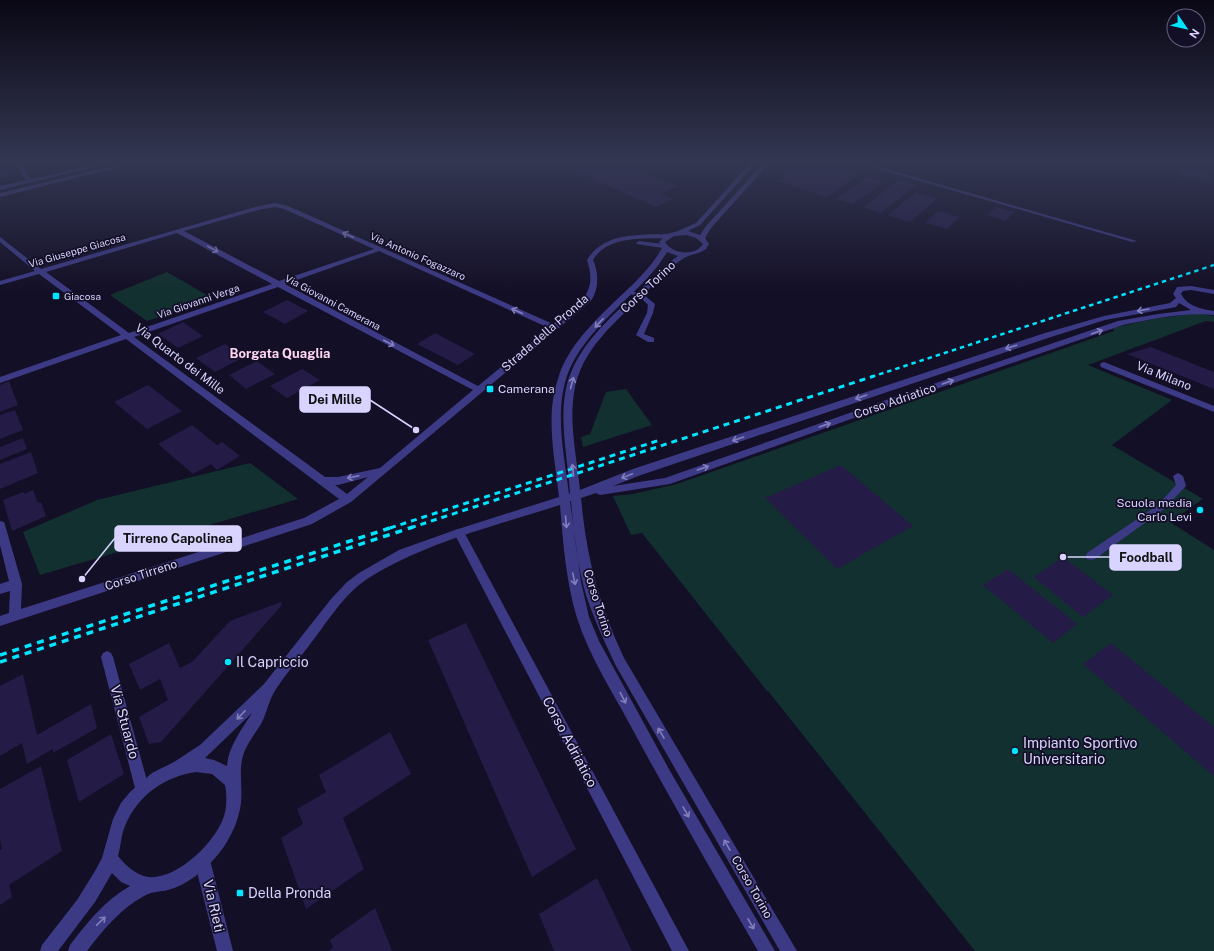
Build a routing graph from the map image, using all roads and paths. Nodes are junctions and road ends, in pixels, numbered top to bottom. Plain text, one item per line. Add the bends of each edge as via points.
1 (716, 204) edge
2 (729, 204) edge
3 (1006, 204) edge
4 (275, 205) joint
5 (178, 231) junction
6 (680, 233) junction
7 (668, 236) junction
8 (701, 238) junction
9 (0, 239) edge
10 (1134, 241) dead end
11 (664, 247) junction
12 (380, 249) junction
13 (686, 254) junction
14 (592, 265) junction
15 (40, 271) junction
16 (0, 283) edge
17 (278, 284) junction
18 (1214, 288) edge
19 (1204, 289) junction
20 (629, 292) junction
21 (1214, 292) edge
22 (638, 295) junction
23 (1179, 299) junction
24 (1203, 311) junction
25 (1214, 313) edge
26 (553, 327) junction
27 (127, 336) junction
28 (651, 340) dead end
29 (1104, 365) dead end
30 (0, 380) edge
31 (887, 388) junction
32 (479, 390) junction
33 (898, 399) junction
34 (1214, 409) edge
35 (383, 470) junction
36 (1178, 476) dead end
37 (323, 481) junction
38 (587, 492) junction
39 (346, 499) junction
40 (0, 526) edge
41 (459, 533) junction
42 (574, 538) junction
43 (1091, 556) dead end
44 (16, 584) junction
45 (0, 589) edge
46 (15, 616) junction
47 (0, 621) edge
48 (107, 657) dead end
49 (270, 688) junction
50 (178, 768) junction
51 (233, 786) junction
52 (142, 788) junction
53 (110, 858) junction
54 (202, 860) junction
55 (150, 885) junction
56 (48, 951) edge
57 (76, 951) edge
58 (225, 951) edge
59 (681, 951) edge
60 (767, 951) edge
61 (789, 951) edge

1 - 6 street via 698,224
2 - 8 street, Corso Torino
3 - 10 street
4 - 5 street, Via Giuseppe Giacosa
12 -> 4 street, Via Antonio Fogazzaro via 286,207
5 - 15 street, Via Giuseppe Giacosa
5 -> 17 street, Via Giovanni Camerana
6 - 7 street
6 - 8 street
7 - 11 street, Corso Torino via 662,242
7 - 14 street, Strada della Pronda via 608,243 592,254
8 - 13 street, Corso Torino via 706,244 704,248
9 - 15 street, Via Quarto dei Mille
11 - 13 street, Corso Torino via 674,253
11 - 14 street via 635,244 616,247 601,254
11 - 20 street, Corso Torino via 657,263
12 - 17 street, Via Giovanni Verga
26 -> 12 street, Via Antonio Fogazzaro
13 - 22 street, Corso Torino via 667,267
14 - 26 street, Strada della Pronda via 592,293
15 - 16 street, Via Giuseppe Giacosa
15 - 27 street, Via Quarto dei Mille
17 - 27 street, Via Giovanni Verga
17 -> 32 street, Via Giovanni Camerana
18 - 19 street, Corso Adriatico
19 - 21 street, Corso Adriatico
19 - 23 street, Corso Adriatico via 1180,289 1177,294
20 - 22 lane
20 -> 42 street, Corso Torino via 584,340 566,367 558,391 558,427
22 - 28 lane via 652,304 640,335
42 -> 22 street, Corso Torino via 570,389 582,360 605,329
23 - 24 street, Corso Adriatico
23 -> 31 street, Corso Adriatico via 1168,306 1104,318
24 - 25 street, Corso Adriatico
33 -> 24 street, Corso Adriatico via 1121,323
26 - 32 street, Strada della Pronda
27 - 30 street, Via Giovanni Verga
27 - 37 street, Via Quarto dei Mille
29 - 34 street, Via Milano
31 - 33 street
31 -> 38 street, Corso Adriatico via 637,472
32 - 35 street, Strada della Pronda
38 -> 33 street, Corso Adriatico via 666,481
35 -> 37 street via 338,481
35 - 39 street, Strada della Pronda
36 - 43 lane via 1181,486 1161,507
37 - 39 street, Via Quarto dei Mille
38 - 41 street, Corso Adriatico
39 - 46 street, Corso Tirreno via 308,520
40 - 44 street
41 - 49 street, Corso Adriatico via 404,553 351,585 334,603
41 - 59 street, Corso Adriatico
42 -> 60 street, Corso Torino via 573,578 584,620 599,654 653,755
61 -> 42 street, Corso Torino via 620,662 604,626
44 - 45 street
44 - 46 street
46 - 47 street, Corso Tirreno
48 - 52 street, Via Stuardo
49 -> 50 street via 205,750
49 - 51 street via 234,761
50 - 51 street via 203,764 212,766 227,775
50 - 52 street via 163,774
51 - 54 street via 234,804 229,823 220,840
52 - 53 street via 120,820
53 - 55 street via 117,868 134,882
53 - 56 street via 83,905
54 - 55 street via 171,881
54 - 58 street, Via Rieti
57 -> 55 street via 97,925 126,898

